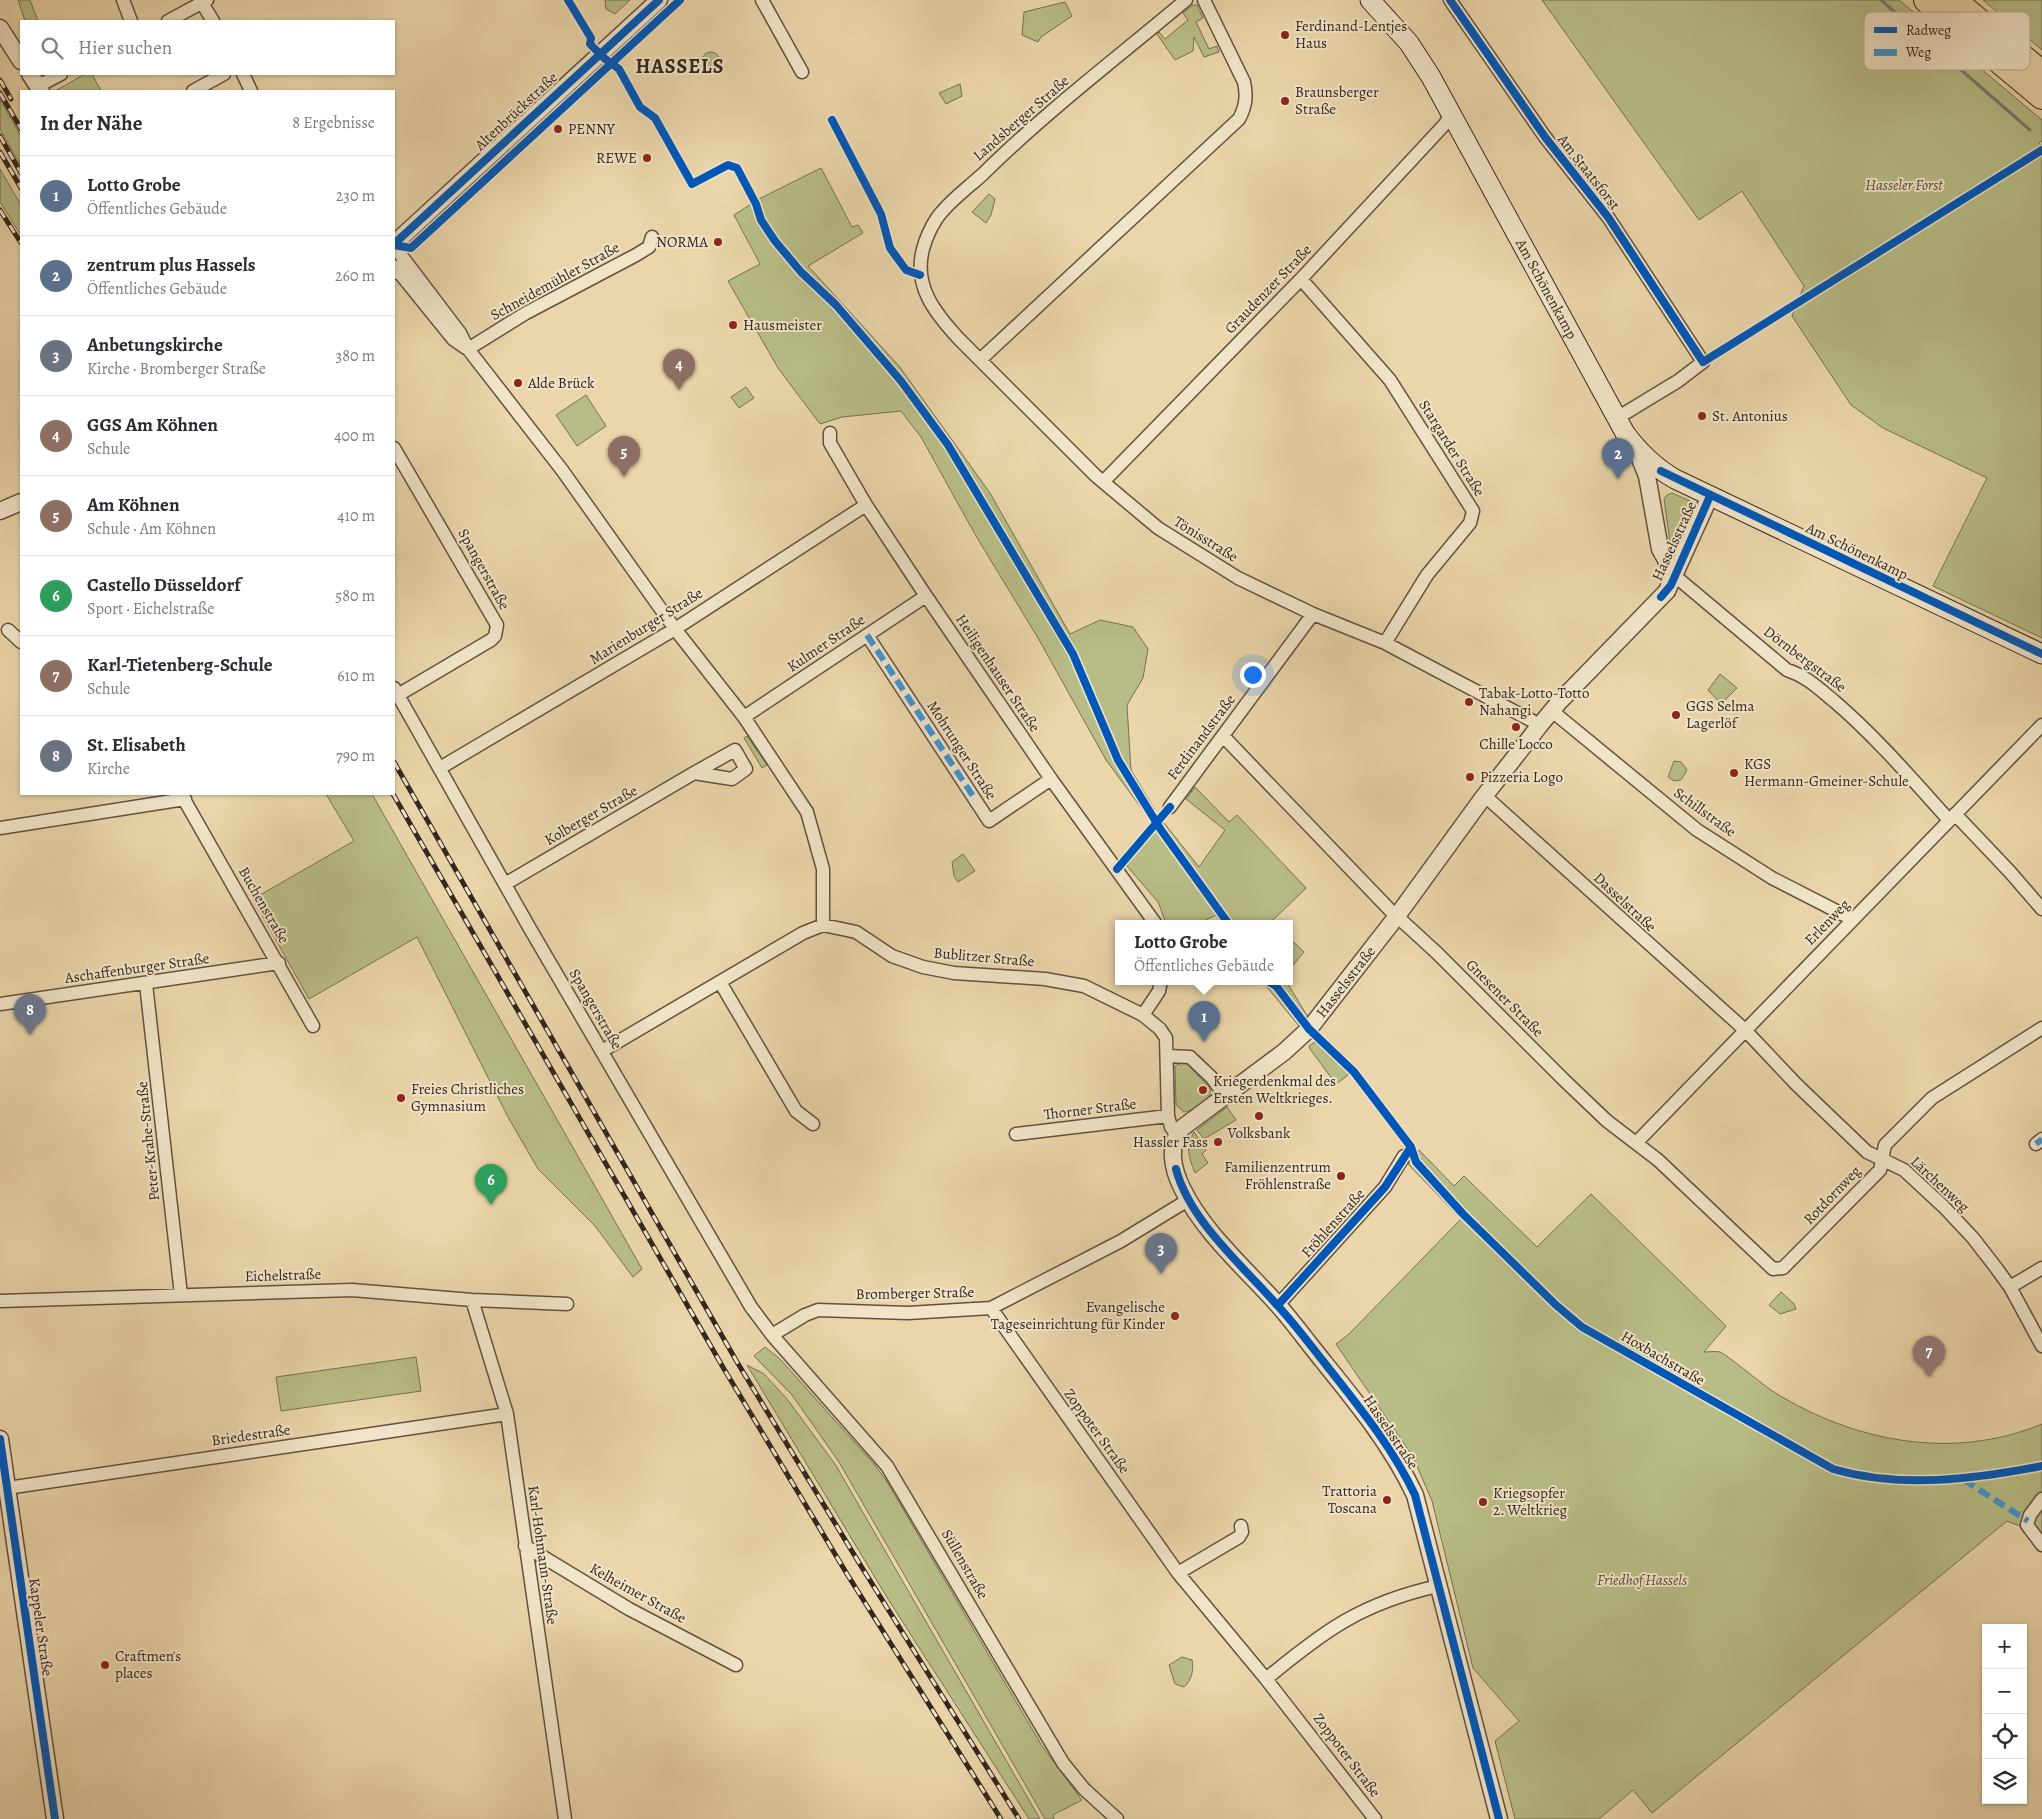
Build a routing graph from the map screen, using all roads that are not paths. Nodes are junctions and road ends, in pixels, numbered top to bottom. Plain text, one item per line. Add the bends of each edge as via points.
1 (123, 0) edge
2 (659, 0) edge
3 (762, 0) edge
4 (1186, 0) edge
5 (1204, 0) edge
6 (1370, 0) edge
7 (1450, 0) edge
8 (1926, 0) edge
9 (1954, 0) edge
10 (205, 1) edge
11 (1940, 12) edge
12 (1968, 12) edge
13 (131, 20) edge
14 (170, 20) edge
15 (213, 20) edge
16 (0, 28) edge
17 (20, 59) edge
18 (2030, 63) edge
19 (2011, 70) edge
20 (802, 72) dead end
21 (2042, 73) edge
22 (58, 75) edge
23 (222, 75) edge
24 (243, 75) edge
25 (36, 84) edge
26 (195, 90) edge
27 (251, 90) edge
28 (2042, 96) edge
29 (1451, 114) junction
30 (652, 237) dead end
31 (395, 244) edge
32 (395, 246) edge
33 (396, 270) edge
34 (1301, 279) junction
35 (923, 287) joint
36 (468, 349) junction
37 (981, 359) junction
38 (1617, 418) junction
39 (830, 433) dead end
40 (1636, 447) junction
41 (395, 450) edge
42 (1675, 479) junction
43 (1103, 482) junction
44 (1710, 496) junction
45 (1650, 497) junction
46 (20, 502) edge
47 (866, 505) junction
48 (0, 512) edge
49 (1662, 556) junction
50 (1682, 560) junction
51 (1675, 576) junction
52 (926, 596) junction
53 (1661, 597) junction
54 (1313, 614) junction
55 (675, 628) junction
56 (8, 630) dead end
57 (867, 635) junction
58 (20, 641) edge
59 (1385, 643) junction
60 (2042, 654) edge
61 (396, 692) edge
62 (1552, 711) junction
63 (744, 717) junction
64 (1540, 725) junction
65 (2042, 725) edge
66 (1223, 736) junction
67 (440, 768) junction
68 (694, 773) dead end
69 (1051, 778) junction
70 (1485, 796) junction
71 (183, 797) edge
72 (1170, 807) dead end
73 (1952, 817) junction
74 (0, 828) edge
75 (505, 884) junction
76 (2042, 909) edge
77 (1397, 916) junction
78 (1852, 919) junction
79 (1152, 920) edge
80 (823, 925) junction
81 (279, 963) junction
82 (720, 982) junction
83 (146, 984) junction
84 (1160, 985) edge
85 (0, 1004) edge
86 (1143, 1015) junction
87 (313, 1026) dead end
88 (2042, 1028) edge
89 (1745, 1030) junction
90 (602, 1051) junction
91 (1168, 1056) junction
92 (1225, 1096) junction
93 (1168, 1116) junction
94 (813, 1124) dead end
95 (1016, 1134) dead end
96 (1176, 1134) junction
97 (1636, 1143) junction
98 (1404, 1156) dead end
99 (1883, 1159) junction
100 (1188, 1200) junction
101 (2042, 1268) edge
102 (1776, 1270) joint
103 (2010, 1287) junction
104 (181, 1295) junction
105 (472, 1300) junction
106 (0, 1301) edge
107 (567, 1304) dead end
108 (1278, 1305) junction
109 (991, 1308) junction
110 (772, 1335) junction
111 (2042, 1346) edge
112 (507, 1414) junction
113 (0, 1439) edge
114 (3, 1488) edge
115 (2042, 1499) edge
116 (1241, 1526) dead end
117 (2042, 1545) edge
118 (525, 1546) junction
119 (1178, 1573) junction
120 (1438, 1586) junction
121 (736, 1665) dead end
122 (1266, 1679) junction
123 (55, 1819) edge
124 (565, 1819) edge
125 (1117, 1819) edge
126 (1375, 1819) edge
127 (1499, 1819) edge

1 - 13 street
2 - 31 street, Altenbrückstraße
3 - 20 street
4 - 35 street, Landsberger Straße via 1010,147 938,217 923,250 920,275
5 - 37 street via 1244,82 1246,102 1239,119
6 - 29 main road, Am Schönenkamp via 1409,43
7 - 38 street, Am Staatsforst via 1545,137 1608,217 1703,362
8 - 11 highway
9 - 12 highway
10 - 14 street
10 - 15 street
16 - 17 street
18 - 21 highway
19 - 28 highway
22 - 25 street
23 - 26 street
24 - 27 street
29 - 34 street, Graudenzer Straße
29 - 38 main road, Am Schönenkamp
30 - 36 street, Schneidemühler Straße via 649,247 636,255 526,313
32 - 36 street via 460,333
33 - 36 street via 454,339
34 - 43 street, Graudenzer Straße
34 - 59 street, Stargarder Straße via 1390,380 1473,511 1470,523 1427,575
35 - 37 street, Tönisstraße via 938,316
36 - 55 street via 562,470
37 - 43 street, Tönisstraße
38 - 40 main road, Am Schönenkamp
39 - 47 street, Heiligenhauser Straße via 830,443
40 - 42 main road, Am Schönenkamp via 1655,467
40 - 45 street, Hasselsstraße
41 - 61 street, Spangerstraße via 497,626 491,640
42 - 44 main road, Am Schönenkamp
42 - 45 street, Hasselsstraße via 1659,484
43 - 54 street, Tönisstraße via 1158,528 1222,569
44 - 50 street, Hasselsstraße
44 - 60 main road, Am Schönenkamp
45 - 49 street, Hasselsstraße
46 - 48 street
47 - 52 street, Heiligenhauser Straße
47 - 55 street, Marienburger Straße
49 - 50 street, Hasselsstraße
49 - 51 street, Hasselsstraße
49 - 53 street, Hasselsstraße
50 - 51 street, Hasselsstraße
51 - 53 street, Hasselsstraße
51 - 73 street, Dörnbergstraße via 1786,670 1802,674 1850,714
52 - 57 street, Kulmer Straße
52 - 69 street, Heiligenhauser Straße
53 - 62 street, Hasselsstraße
54 - 59 street, Tönisstraße
54 - 66 street, Ferdinandstraße
55 - 63 street
55 - 67 street, Marienburger Straße
56 - 58 street
57 - 63 street, Kulmer Straße
57 - 69 street, Mohrunger Straße via 989,821
59 - 64 street, Tönisstraße
61 - 67 street, Spangerstraße
62 - 64 street, Hasselsstraße
62 - 78 street, Schillstraße via 1697,830 1772,878
63 - 80 street via 807,812 822,869
64 - 70 street, Hasselsstraße
65 - 73 street, Erlenweg
66 - 72 street, Ferdinandstraße
66 - 77 street, Gnesener Straße
67 - 75 street, Spangerstraße
68 - 75 street, Kolberger Straße
69 - 79 street, Heiligenhauser Straße
70 - 77 street, Hasselsstraße
70 - 89 street, Dasselstraße
71 - 74 street, Buchenstraße
71 - 81 street, Buchenstraße
73 - 76 street, Dörnbergstraße via 2010,872
73 - 78 street, Erlenweg
75 - 90 street, Spangerstraße
77 - 92 street, Hasselsstraße via 1302,1036
77 - 97 street, Gnesener Straße via 1596,1111
78 - 89 street, Erlenweg
80 - 82 street via 803,933
80 - 86 street, Bublitzer Straße via 856,932 892,956 923,967 954,973 1045,978 1084,986
81 - 83 street, Aschaffenburger Straße
81 - 87 street, Buchenstraße
82 - 90 street
82 - 94 street via 796,1111
83 - 85 street, Aschaffenburger Straße
83 - 104 street, Peter-Krahe-Straße
84 - 86 street
86 - 91 street via 1164,1033
88 - 99 street, Rotdornweg via 1932,1098 1885,1145
89 - 97 street, Erlenweg
89 - 99 street, Lärchenweg via 1867,1152
90 - 110 street, Spangerstraße via 751,1307
91 - 92 street via 1190,1058 1212,1078
91 - 93 street
92 - 96 street, Hasselsstraße
93 - 95 street, Thorner Straße
93 - 96 street
96 - 100 street, Hasselsstraße via 1173,1157 1178,1179
97 - 102 street, Gnesener Straße
98 - 108 street, Fröhlenstraße via 1385,1187
99 - 102 street, Rotdornweg via 1880,1170 1783,1268
99 - 103 street, Lärchenweg via 1904,1170 1944,1208 1973,1238
100 - 108 street, Hasselsstraße via 1230,1255
100 - 109 street, Bromberger Straße via 1121,1241
101 - 103 street
103 - 111 street, Lärchenweg
104 - 105 street, Eichelstraße via 352,1290
104 - 106 street, Eichelstraße
105 - 107 street, Eichelstraße
105 - 112 street, Karl-Hohmann-Straße
108 - 120 street, Hasselsstraße via 1346,1390 1404,1474 1415,1495
109 - 110 street, Bromberger Straße via 908,1312 818,1310
109 - 119 street, Zoppoter Straße
110 - 125 street, Süllenstraße via 887,1466 1063,1763 1084,1789
112 - 114 street, Briedestraße
112 - 118 street, Karl-Hohmann-Straße
113 - 114 street, Kappeler Straße
114 - 123 street, Kappeler Straße
115 - 117 street via 2027,1525
116 - 119 street via 1242,1532 1238,1537
118 - 121 street, Kelheimer Straße via 629,1609
118 - 124 street, Karl-Hohmann-Straße
119 - 122 street, Zoppoter Straße
120 - 122 street via 1389,1599 1360,1611 1308,1644
120 - 127 street, Hasselsstraße
122 - 126 street, Zoppoter Straße

